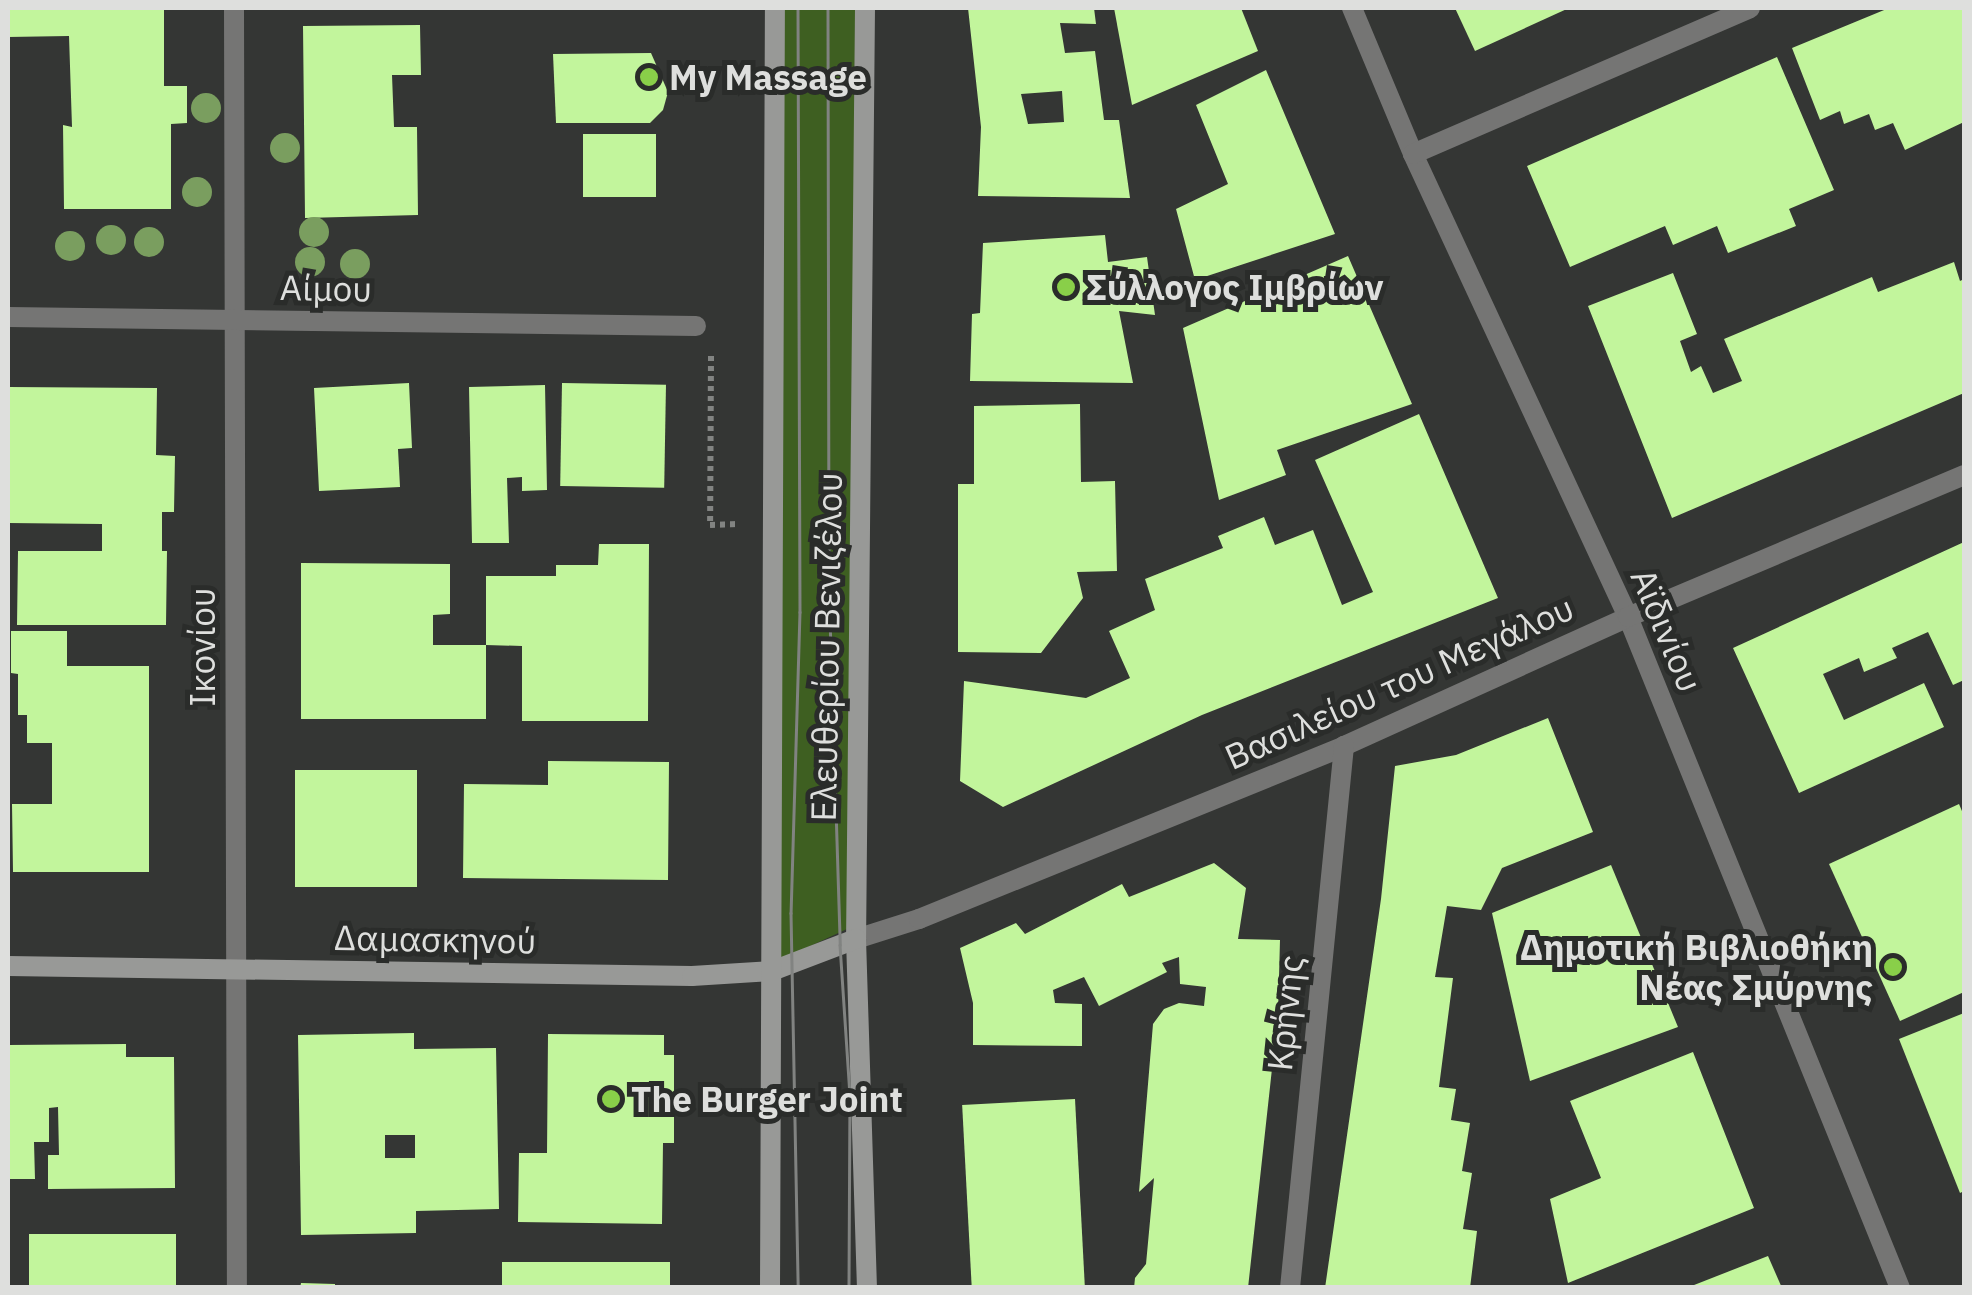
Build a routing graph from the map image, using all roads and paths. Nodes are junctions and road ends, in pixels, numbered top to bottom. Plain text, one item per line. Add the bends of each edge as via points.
1 (234, 8) edge
2 (775, 8) edge
3 (866, 8) edge
4 (1352, 8) edge
5 (1750, 8) edge
6 (1413, 154) junction
7 (8, 317) edge
8 (235, 319) junction
9 (696, 326) joint
10 (1964, 475) edge
11 (773, 524) junction
12 (1628, 617) junction
13 (1344, 746) junction
14 (856, 939) junction
15 (8, 966) edge
16 (234, 968) junction
17 (772, 971) junction
18 (237, 1288) edge
19 (770, 1288) edge
20 (867, 1288) edge
21 (1290, 1288) edge
22 (1900, 1288) edge

1 - 8 street, Ικονίου
2 - 11 main road, Ελευθερίου Βενιζέλου
3 - 14 main road, Ελευθερίου Βενιζέλου
4 - 6 street, Αϊδινίου
5 - 6 street
6 - 12 street, Αϊδινίου
7 - 8 street, Αίμου
8 - 9 street, Αίμου
8 - 16 street, Ικονίου
9 - 11 path via 711,324 710,525
10 - 12 street, Βασιλείου του Μεγάλου
11 - 17 main road, Ελευθερίου Βενιζέλου
12 - 13 street, Βασιλείου του Μεγάλου
12 - 22 street, Αϊδινίου
13 - 14 street, Βασιλείου του Μεγάλου
13 - 21 street, Κρήνης
14 - 17 main road, Δαμασκηνού
14 - 20 main road, Ελευθερίου Βενιζέλου
15 - 16 main road, Δαμασκηνού
16 - 17 main road, Δαμασκηνού via 692,976
16 - 18 street, Ικονίου
17 - 19 main road, Ελευθερίου Βενιζέλου

